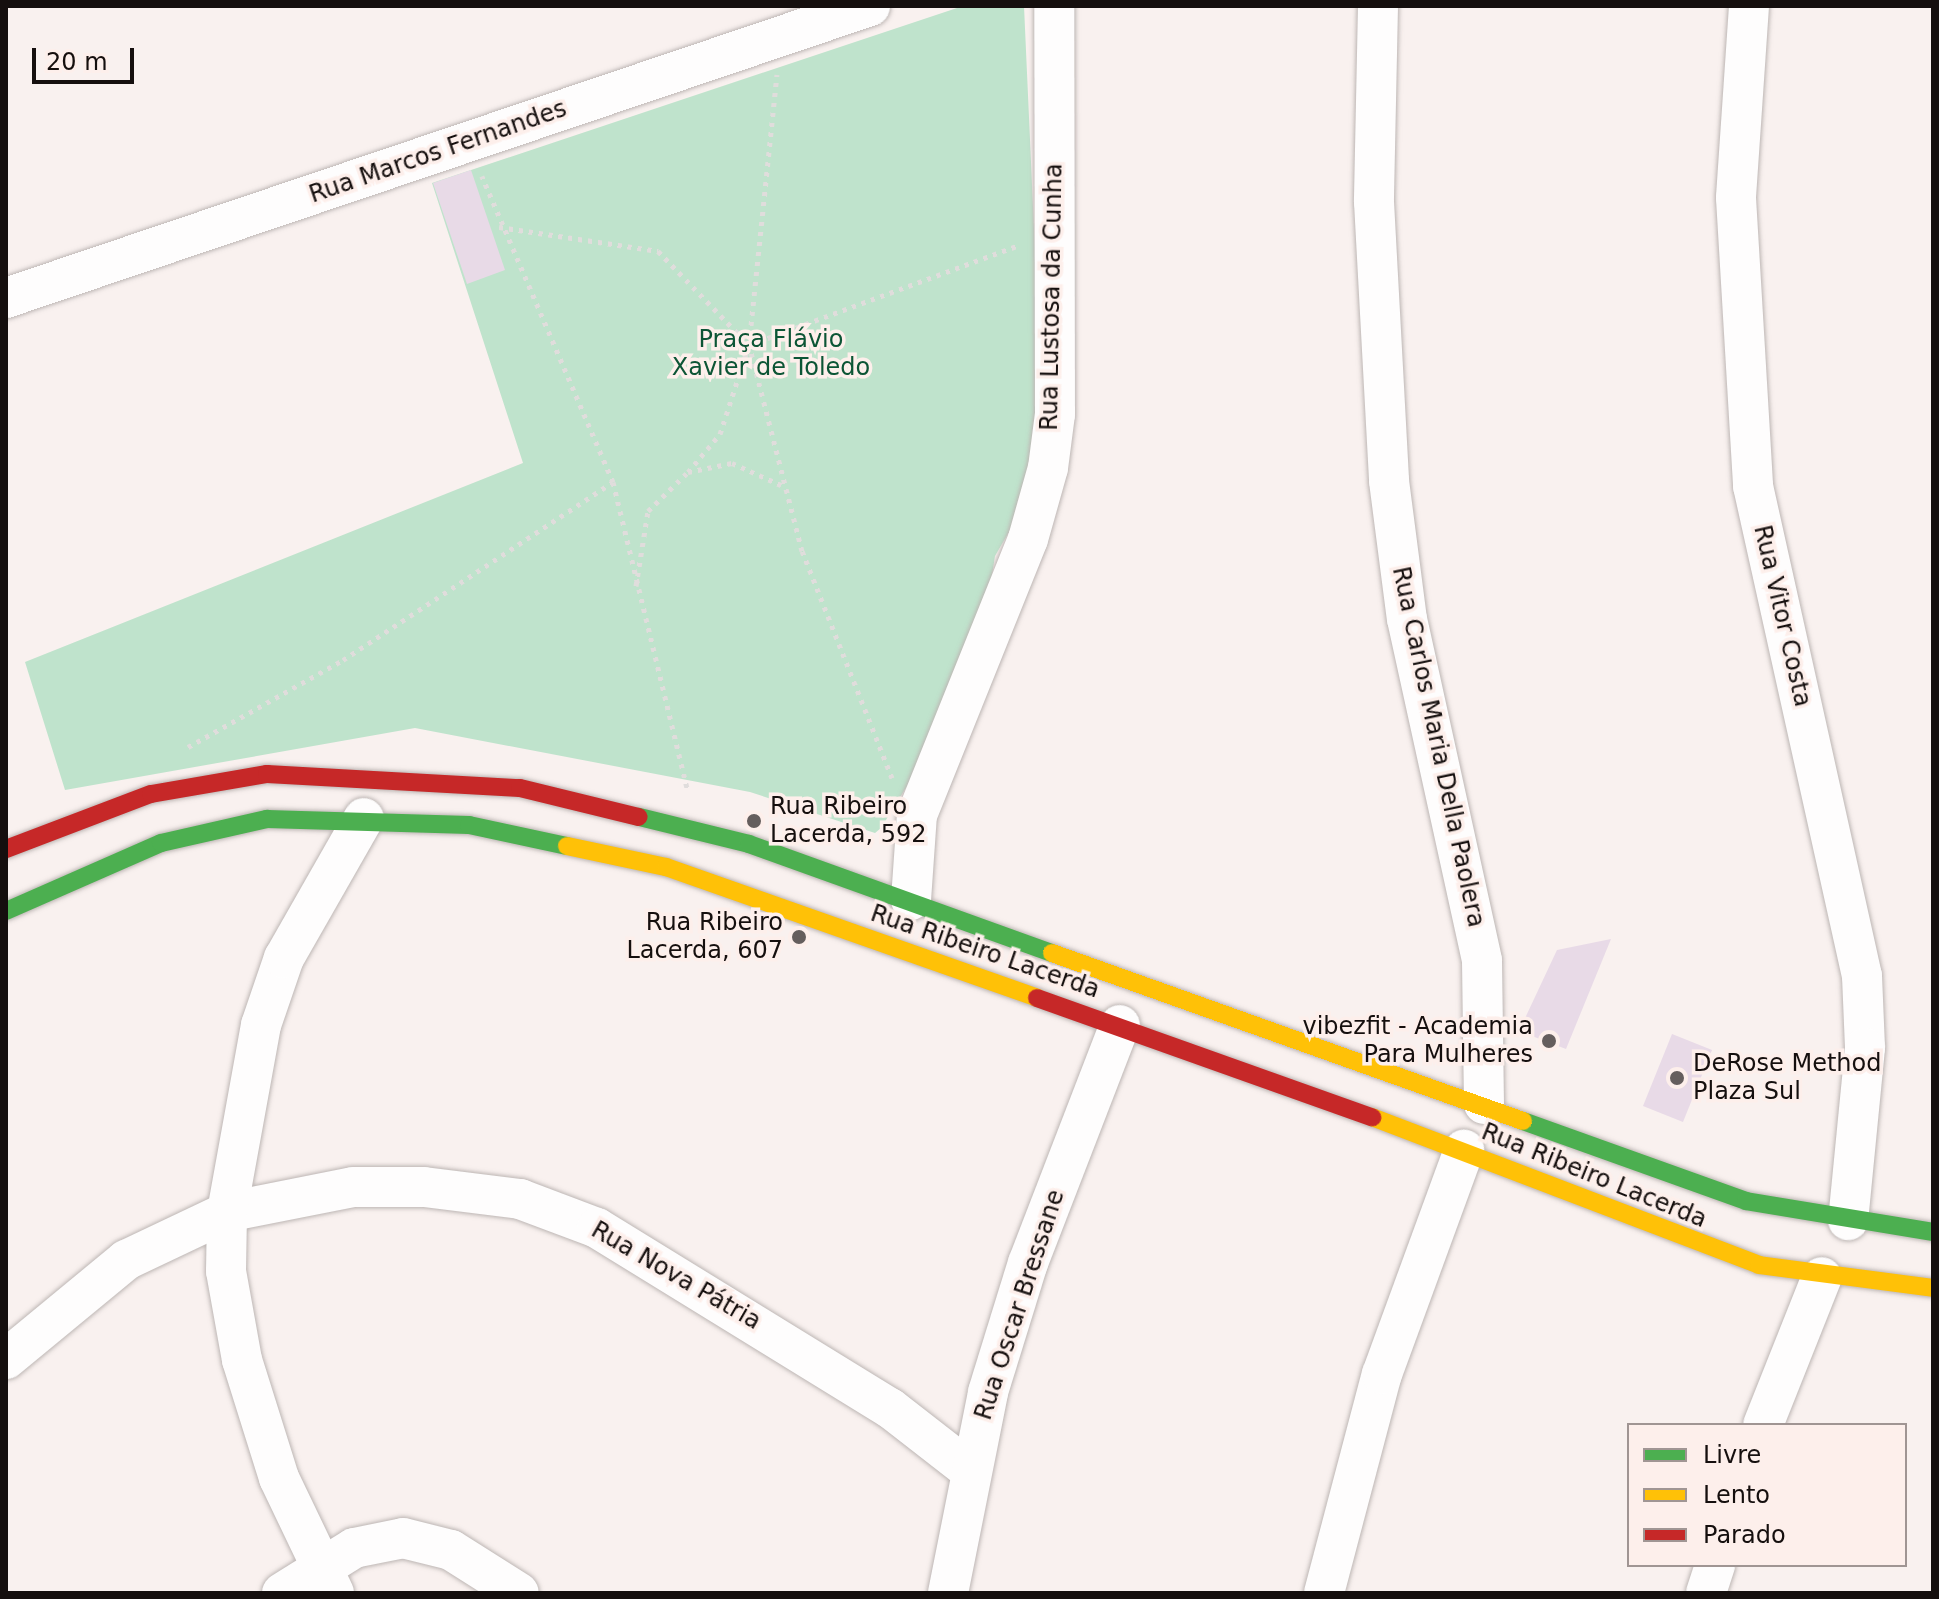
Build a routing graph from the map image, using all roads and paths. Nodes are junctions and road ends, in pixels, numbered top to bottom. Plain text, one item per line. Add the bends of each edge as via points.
1 (870, 6) edge
2 (1054, 6) edge
3 (1378, 6) edge
4 (1749, 6) edge
5 (777, 69) dead end
6 (470, 141) junction
7 (499, 227) junction
8 (1036, 239) dead end
9 (6, 298) edge
10 (749, 345) junction
11 (688, 472) junction
12 (613, 482) junction
13 (782, 485) junction
14 (635, 591) junction
15 (184, 749) dead end
16 (894, 782) dead end
17 (688, 798) dead end
18 (364, 818) junction
19 (6, 849) edge
20 (911, 900) junction
21 (6, 911) edge
22 (1120, 1025) junction
23 (1484, 1104) junction
24 (1464, 1150) junction
25 (227, 1212) junction
26 (1848, 1220) junction
27 (1933, 1232) edge
28 (1822, 1277) junction
29 (1933, 1288) edge
30 (6, 1359) edge
31 (1764, 1423) edge
32 (971, 1471) junction
33 (1714, 1567) edge
34 (327, 1579) edge
35 (282, 1593) edge
36 (519, 1593) edge
37 (948, 1593) edge
38 (1324, 1593) edge
39 (1706, 1593) edge

1 - 6 street, Rua Marcos Fernandes
2 - 20 street, Rua Lustosa da Cunha via 1055,414 1048,468 1028,539 917,815
3 - 23 street, Rua Carlos Maria Della Paolera via 1374,202 1389,481 1407,619 1482,961
4 - 26 street, Rua Vitor Costa via 1736,198 1753,486 1862,976 1865,1048
5 - 10 path
6 - 7 path
6 - 9 street, Rua Marcos Fernandes
7 - 10 path via 658,251
7 - 12 path
8 - 10 path
10 - 11 path via 720,434
10 - 13 path
11 - 13 path via 732,463
11 - 14 path via 648,511
12 - 14 path
12 - 15 path via 343,660
13 - 16 path
14 - 17 path
18 - 21 street, Rua Ribeiro Lacerda via 267,819 161,843
18 - 22 street, Rua Ribeiro Lacerda via 469,825 666,867
18 - 25 street via 284,958 257,1040
19 - 20 street, Rua Ribeiro Lacerda via 151,794 214,781 322,773 440,778 628,809
20 - 23 street, Rua Ribeiro Lacerda
22 - 24 street, Rua Ribeiro Lacerda
22 - 32 street, Rua Oscar Bressane via 1028,1263
23 - 26 street, Rua Ribeiro Lacerda via 1746,1201
24 - 28 street, Rua Ribeiro Lacerda via 1660,1232
24 - 38 street via 1382,1374
25 - 30 street, Rua Nova Pátria via 126,1260
25 - 32 street, Rua Nova Pátria via 353,1187 424,1187 520,1199 564,1214 665,1264 890,1408
25 - 34 street via 226,1271 242,1360 279,1478
26 - 27 street, Rua Ribeiro Lacerda
28 - 29 street, Rua Ribeiro Lacerda
28 - 31 street
32 - 37 street, Rua Oscar Bressane
33 - 39 street
34 - 35 street
34 - 36 street via 403,1538 451,1550

